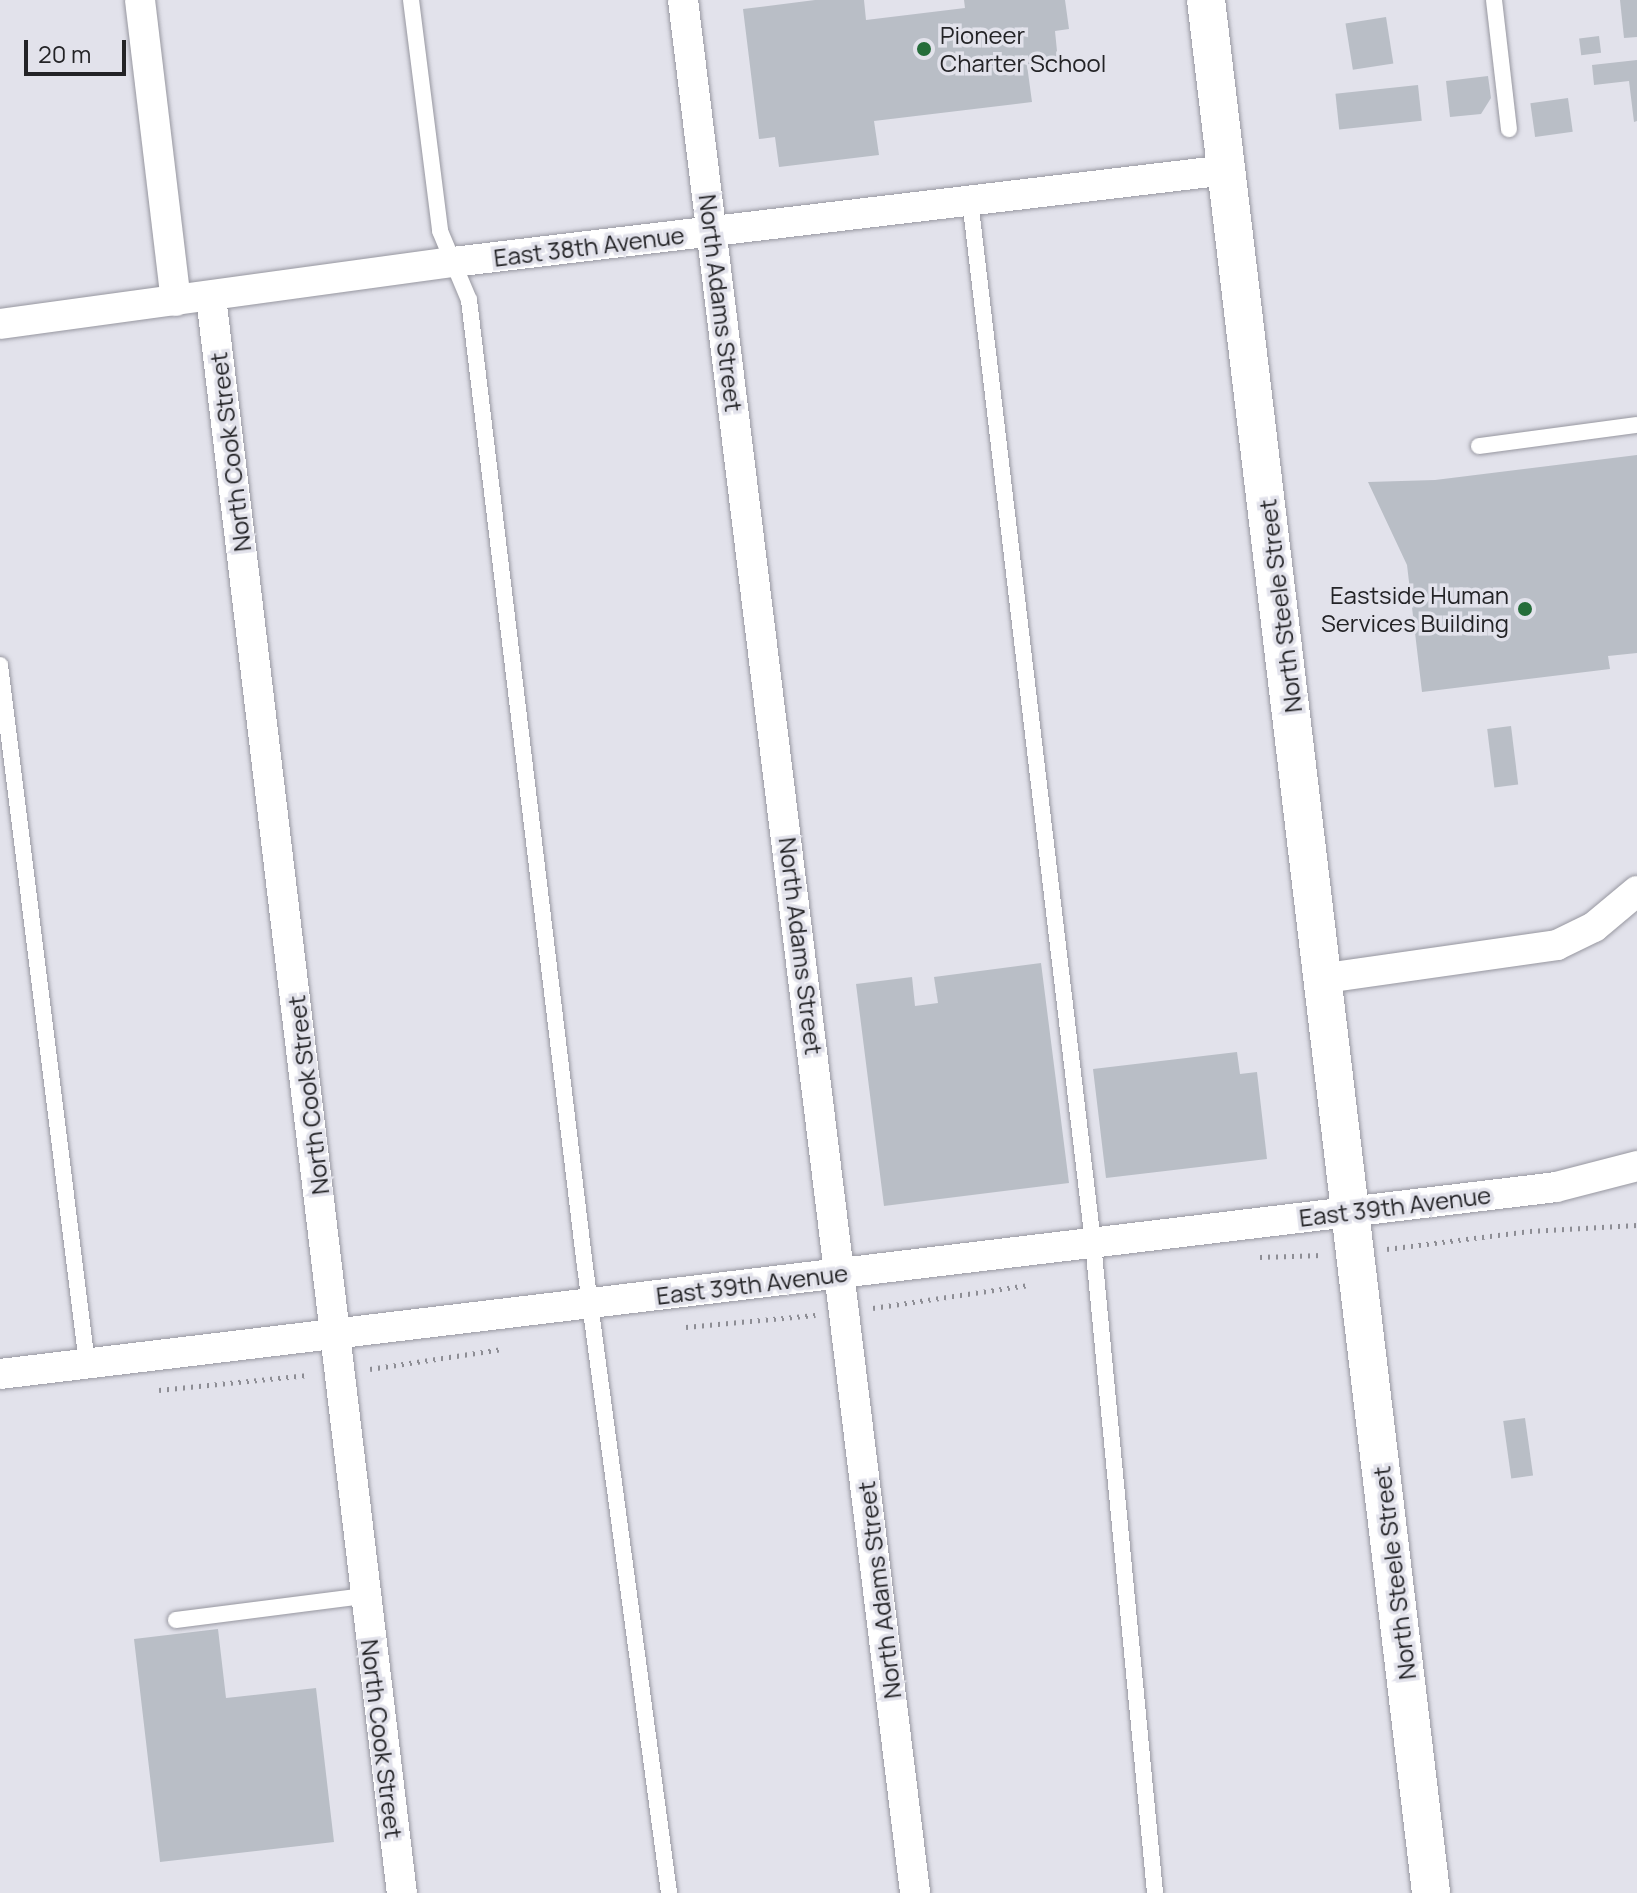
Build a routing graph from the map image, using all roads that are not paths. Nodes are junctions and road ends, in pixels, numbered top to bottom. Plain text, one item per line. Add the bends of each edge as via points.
1 (140, 0) edge
2 (411, 0) edge
3 (683, 0) edge
4 (1206, 0) edge
5 (1494, 0) edge
6 (1509, 129) dead end
7 (1227, 170) junction
8 (970, 200) junction
9 (712, 231) junction
10 (453, 262) junction
11 (211, 297) junction
12 (176, 301) junction
13 (0, 324) edge
14 (1637, 425) edge
15 (1479, 446) dead end
16 (0, 665) edge
17 (1632, 901) edge
18 (1326, 978) junction
19 (1637, 1166) edge
20 (1352, 1211) junction
21 (1093, 1243) junction
22 (842, 1273) junction
23 (592, 1303) junction
24 (335, 1334) junction
25 (87, 1363) junction
26 (0, 1374) edge
27 (364, 1596) junction
28 (176, 1620) dead end
29 (402, 1893) edge
30 (669, 1893) edge
31 (915, 1893) edge
32 (1155, 1893) edge
33 (1431, 1893) edge

1 - 12 street
2 - 10 lane via 440,231
3 - 9 street, North Adams Street
4 - 7 street, North Steele Street
5 - 6 lane
7 - 8 street, East 38th Avenue
7 - 18 street, North Steele Street
8 - 9 street, East 38th Avenue
8 - 21 lane
9 - 10 street, East 38th Avenue
9 - 22 street, North Adams Street
10 - 11 street, East 38th Avenue
10 - 23 lane via 469,300
11 - 12 street, East 38th Avenue
11 - 24 street, North Cook Street
12 - 13 street, East 38th Avenue
14 - 15 lane
16 - 25 lane
17 - 18 street via 1569,940 1531,952
18 - 20 street, North Steele Street
19 - 20 street, East 39th Avenue via 1592,1180
20 - 21 street, East 39th Avenue
20 - 33 street, North Steele Street
21 - 22 street, East 39th Avenue
21 - 32 lane
22 - 23 street, East 39th Avenue
22 - 31 street, North Adams Street
23 - 24 street, East 39th Avenue
23 - 30 lane
24 - 25 street, East 39th Avenue
24 - 27 street, North Cook Street
25 - 26 street, East 39th Avenue
27 - 28 lane
27 - 29 street, North Cook Street

